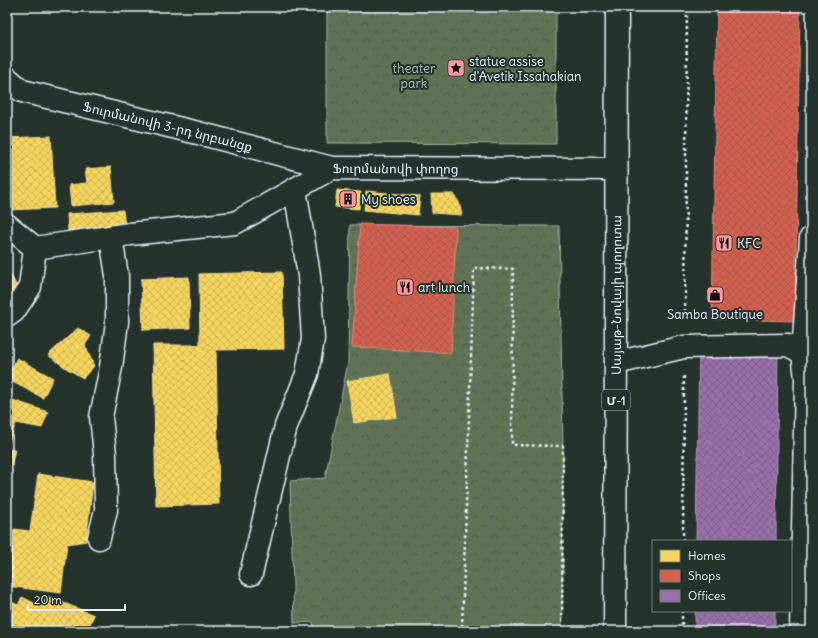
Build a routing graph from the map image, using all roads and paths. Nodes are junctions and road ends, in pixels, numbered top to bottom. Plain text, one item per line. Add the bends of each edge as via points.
1 (371, 7) edge
2 (497, 7) edge
3 (617, 7) edge
4 (687, 7) edge
5 (7, 78) edge
6 (332, 168) junction
7 (616, 170) junction
8 (294, 189) junction
9 (7, 225) edge
10 (110, 237) junction
11 (811, 238) edge
12 (35, 248) junction
13 (7, 316) edge
14 (684, 347) junction
15 (803, 353) junction
16 (616, 364) junction
17 (99, 538) dead end
18 (683, 540) edge
19 (251, 574) dead end
20 (682, 612) edge
21 (527, 631) edge
22 (562, 631) edge
23 (615, 631) edge
24 (682, 631) edge
25 (801, 631) edge

1 - 2 path
3 - 7 main road, Սայաթ-Նովայի պողոտա / Մ-1
4 - 14 path
5 - 6 main road, Ֆուրմանովի 3-րդ նրբանցք via 22,91
6 - 7 main road, Ֆուրմանովի փողոց
6 - 8 main road, Ֆուրմանովի փողոց
7 - 16 main road, Սայաթ-Նովայի պողոտա / Մ-1
8 - 10 main road, Ֆուրմանովի փողոց via 235,223
8 - 19 main road via 309,276 313,339 307,374 286,426
9 - 12 main road
10 - 12 main road, Ֆուրմանովի փողոց
10 - 17 main road via 117,276 117,322 101,417 106,454 106,510
11 - 15 main road
12 - 13 main road via 30,287 14,311
14 - 15 main road via 788,346
14 - 16 main road
14 - 18 path
15 - 25 main road via 806,379
16 - 23 main road, Սայաթ-Նովայի պողոտա / Մ-1
20 - 24 path
21 - 22 path via 462,628 474,268 513,269 512,445 563,446

